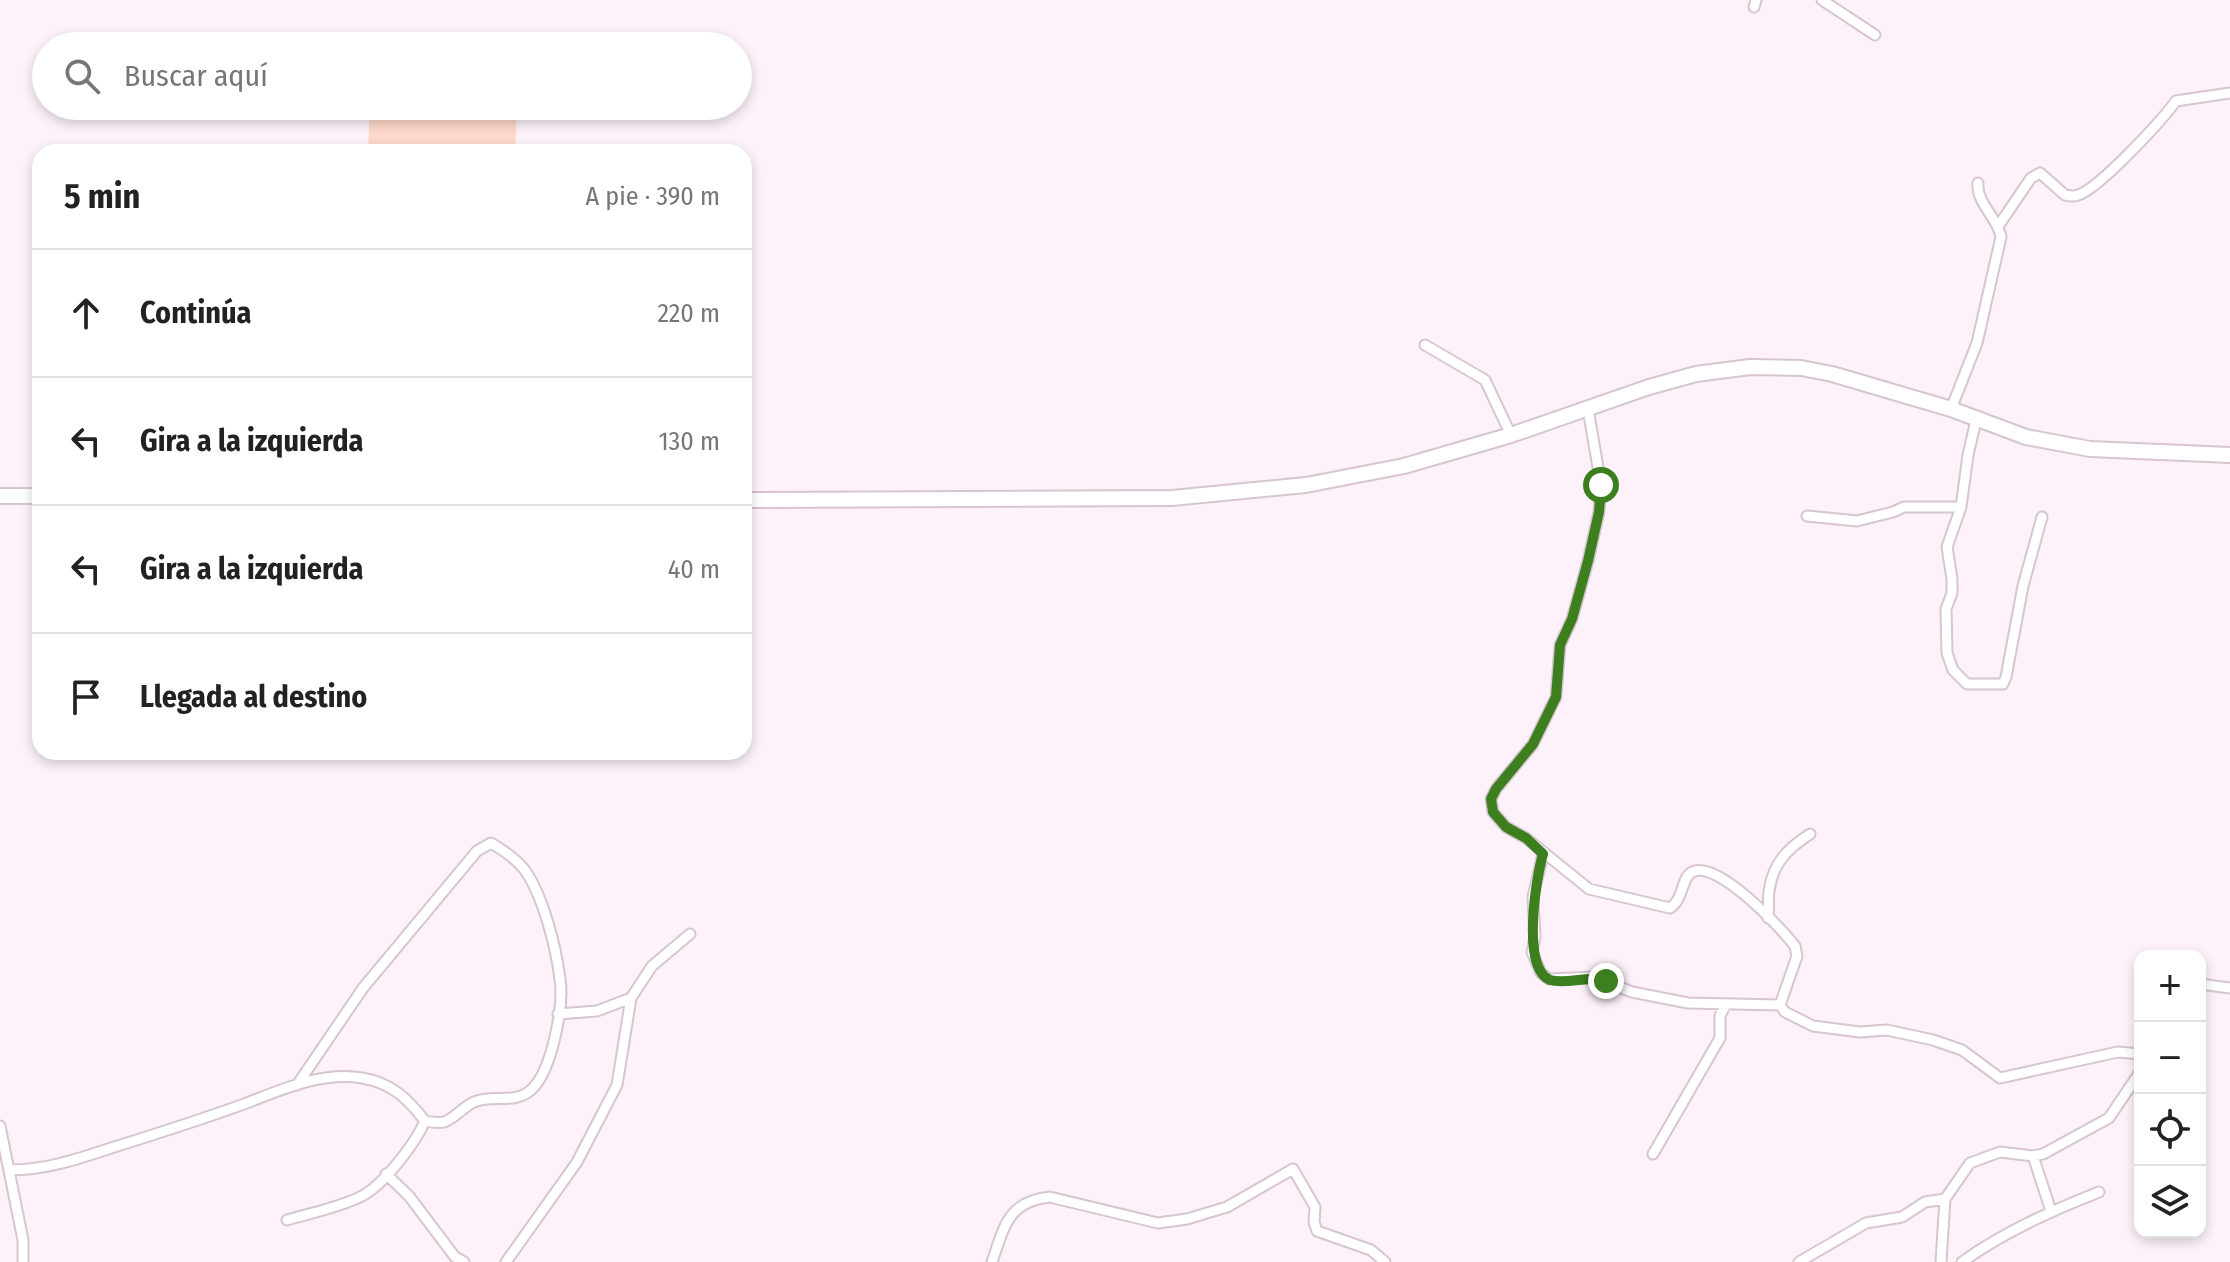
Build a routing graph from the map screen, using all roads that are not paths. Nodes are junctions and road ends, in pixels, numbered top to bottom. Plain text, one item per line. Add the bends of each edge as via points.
1 (1822, 0) edge
2 (1875, 35) dead end
3 (2230, 93) edge
4 (1978, 183) dead end
5 (1999, 225) junction
6 (1425, 345) dead end
7 (1588, 409) junction
8 (1951, 409) junction
9 (1976, 420) junction
10 (1511, 435) junction
11 (2230, 455) edge
12 (0, 496) edge
13 (32, 496) edge
14 (752, 500) edge
15 (1961, 507) junction
16 (1807, 516) dead end
17 (2042, 517) dead end
18 (1810, 834) dead end
19 (1543, 854) junction
20 (1768, 918) junction
21 (690, 934) dead end
22 (2206, 985) edge
23 (2230, 988) edge
24 (631, 998) junction
25 (1726, 1004) junction
26 (1780, 1005) junction
27 (558, 1014) junction
28 (2134, 1053) edge
29 (2134, 1081) edge
30 (297, 1085) junction
31 (425, 1121) junction
32 (0, 1126) edge
33 (1653, 1154) dead end
34 (2033, 1156) junction
35 (10, 1170) junction
36 (386, 1174) junction
37 (2099, 1192) dead end
38 (1945, 1199) junction
39 (2051, 1211) junction
40 (287, 1220) dead end
41 (23, 1262) edge
42 (464, 1262) edge
43 (506, 1262) edge
44 (992, 1262) edge
45 (1385, 1262) edge
46 (1799, 1262) edge
47 (1941, 1262) edge
48 (1962, 1262) edge

1 - 2 street
3 - 5 street via 2176,101 2081,194 2065,195 2040,173 2031,178
4 - 5 street via 1978,193
5 - 8 street via 2001,237 1977,343
6 - 10 street via 1485,380
7 - 8 main road via 1696,374 1750,367 1832,374
7 - 10 main road
7 - 19 street via 1599,474 1599,512 1572,619 1560,645 1556,697 1533,744 1491,799 1500,820
8 - 9 main road
9 - 11 main road via 2026,437 2090,449
9 - 15 street
10 - 14 main road via 1404,466 1239,493 1172,498
12 - 13 main road
15 - 16 street via 1904,507 1857,521
15 - 17 street via 1947,547 1952,579 1947,653 1953,670 1967,684 2003,684
18 - 20 street via 1786,850 1777,864
19 - 20 street via 1589,889 1670,908 1686,878 1699,871 1729,881
19 - 25 street via 1533,897 1532,952 1541,973 1560,981 1594,977 1632,992 1688,1003
20 - 26 street via 1791,941 1797,956
21 - 24 street via 652,966
22 - 23 street
24 - 27 street via 597,1011
24 - 43 street via 617,1085 577,1162
25 - 26 street
25 - 33 street via 1720,1038
26 - 28 street via 1813,1026 1887,1030 1933,1040 1962,1050 2000,1078 2118,1052
27 - 30 street via 561,982 535,887 523,867 491,843 477,851 363,988
27 - 31 street via 547,1066 532,1090 515,1098 476,1101 445,1122
29 - 34 street via 2109,1118
30 - 31 street via 361,1078 392,1087
30 - 35 street via 83,1157 42,1169
31 - 36 street
32 - 35 street
34 - 38 street via 1985,1155 1970,1163
34 - 39 street
35 - 41 street
36 - 40 street via 363,1196
36 - 42 street
37 - 39 street
38 - 46 street via 1925,1202 1902,1217 1866,1223
38 - 47 street
39 - 48 street
44 - 45 street via 1006,1223 1016,1208 1033,1198 1050,1197 1158,1223 1227,1207 1293,1169 1315,1207 1317,1231 1371,1250

